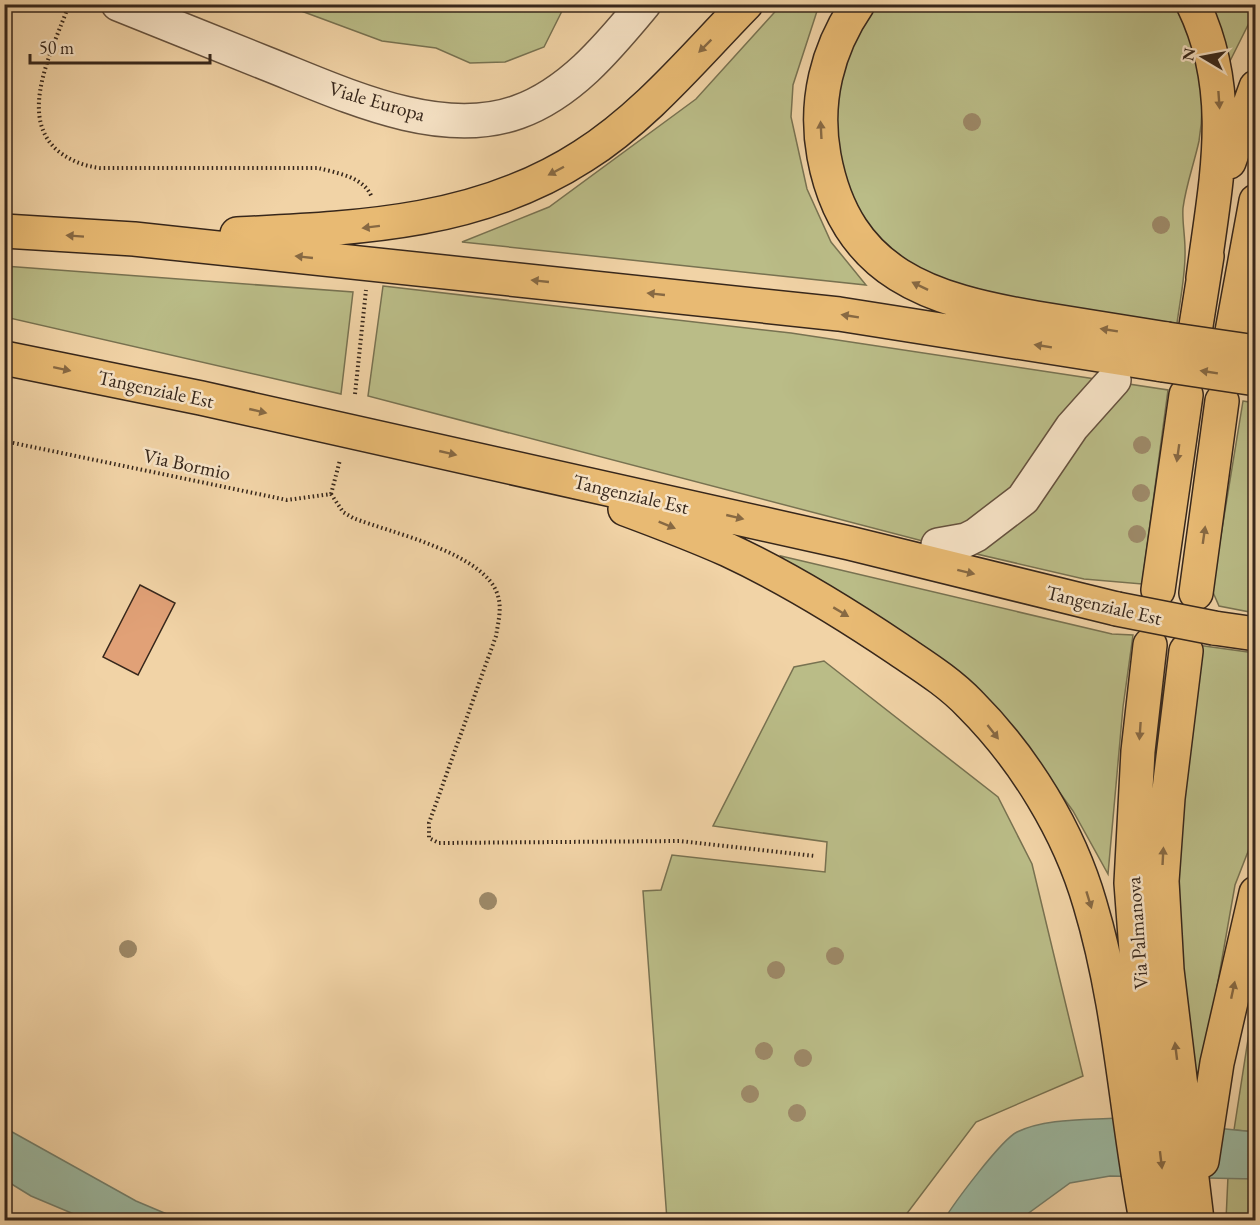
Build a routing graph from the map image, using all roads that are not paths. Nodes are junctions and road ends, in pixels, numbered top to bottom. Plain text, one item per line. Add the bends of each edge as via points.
1 (118, 4) edge
2 (644, 4) edge
3 (746, 4) edge
4 (858, 4) edge
5 (1193, 4) edge
6 (1256, 87) edge
7 (1256, 201) edge
8 (4, 231) edge
9 (134, 239) junction
10 (1203, 278) junction
11 (1256, 300) edge
12 (1243, 344) edge
13 (1175, 345) junction
14 (4, 358) edge
15 (1256, 379) edge
16 (1114, 380) dead end
17 (1186, 395) dead end
18 (1222, 401) dead end
19 (535, 472) junction
20 (938, 545) dead end
21 (1158, 590) dead end
22 (1196, 593) dead end
23 (1256, 634) edge
24 (1150, 645) dead end
25 (1186, 651) dead end
26 (1256, 893) edge
27 (1168, 1109) junction
28 (1160, 1215) edge

1 - 2 street, Viale Europa via 362,100 414,114 467,122 518,112 544,100 572,81
3 -> 9 highway via 616,132 583,156 494,199 441,214 361,228
13 -> 4 highway via 963,304 906,279 863,245 833,192 821,120 827,69
5 -> 10 highway via 1212,49 1220,104 1220,141
6 - 10 highway via 1228,166
7 - 12 highway
9 -> 8 highway
13 -> 9 highway via 839,314
10 - 13 highway
11 - 12 street
12 - 13 highway, bridge
15 -> 13 highway, bridge
14 -> 19 highway, Tangenziale Est
16 - 20 street via 1063,438 1023,499 976,535
17 -> 21 highway
22 -> 18 highway
19 -> 23 highway, Tangenziale Est, bridge via 1117,609
19 -> 27 highway via 771,572 868,628 927,668 970,704 1034,786 1068,845 1080,872 1102,954
24 -> 27 highway, Via Palmanova via 1137,763 1131,883 1136,950
27 -> 25 highway, Via Palmanova via 1162,881
27 -> 26 highway
27 - 28 highway, Via Palmanova
27 - 28 highway
27 - 28 highway via 1135,1165

